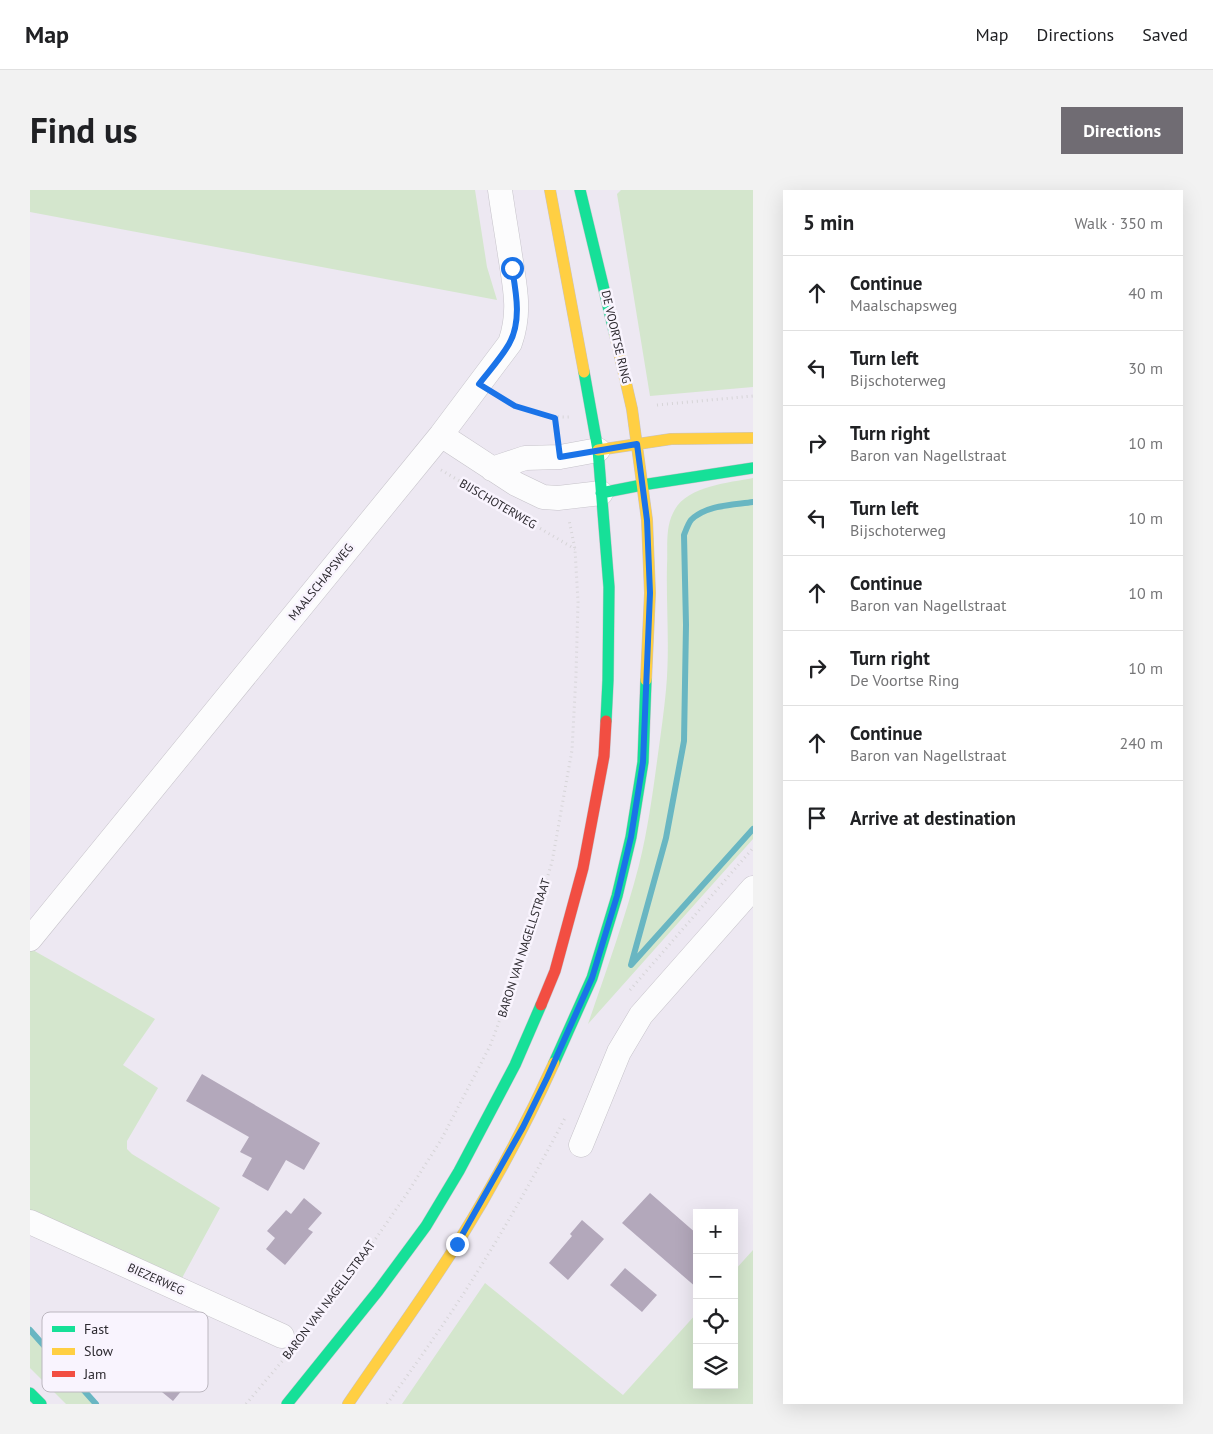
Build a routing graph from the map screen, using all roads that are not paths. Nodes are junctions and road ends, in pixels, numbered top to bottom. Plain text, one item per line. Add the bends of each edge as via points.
1 (500, 190) edge
2 (550, 190) edge
3 (580, 190) edge
4 (441, 435) junction
5 (753, 438) edge
6 (637, 444) junction
7 (598, 450) junction
8 (753, 468) edge
9 (492, 469) junction
10 (642, 485) junction
11 (601, 493) junction
12 (753, 888) edge
13 (30, 939) edge
14 (581, 1145) dead end
15 (30, 1222) edge
16 (291, 1343) road end
17 (30, 1393) edge
18 (41, 1404) edge
19 (287, 1404) edge
20 (348, 1404) edge

1 - 4 street, MAALSCHAPSWEG via 517,297 514,331 510,343
2 - 7 main road
3 - 6 main road, DE VOORTSE RING via 630,399
4 - 9 street
4 - 13 street, MAALSCHAPSWEG
5 - 6 main road via 671,439
6 - 7 main road
6 - 10 main road, DE VOORTSE RING
7 - 9 street via 560,457 525,458
7 - 11 main road
8 - 10 main road
9 - 11 street via 543,497
10 - 11 main road
10 - 20 main road via 650,593 643,762 631,837 592,978 535,1102 490,1188 457,1244
11 - 19 main road via 609,587 604,756 583,868 555,971 515,1065 426,1226
12 - 14 street via 641,1015 618,1052
15 - 16 street, BIEZERWEG
17 - 18 main road

